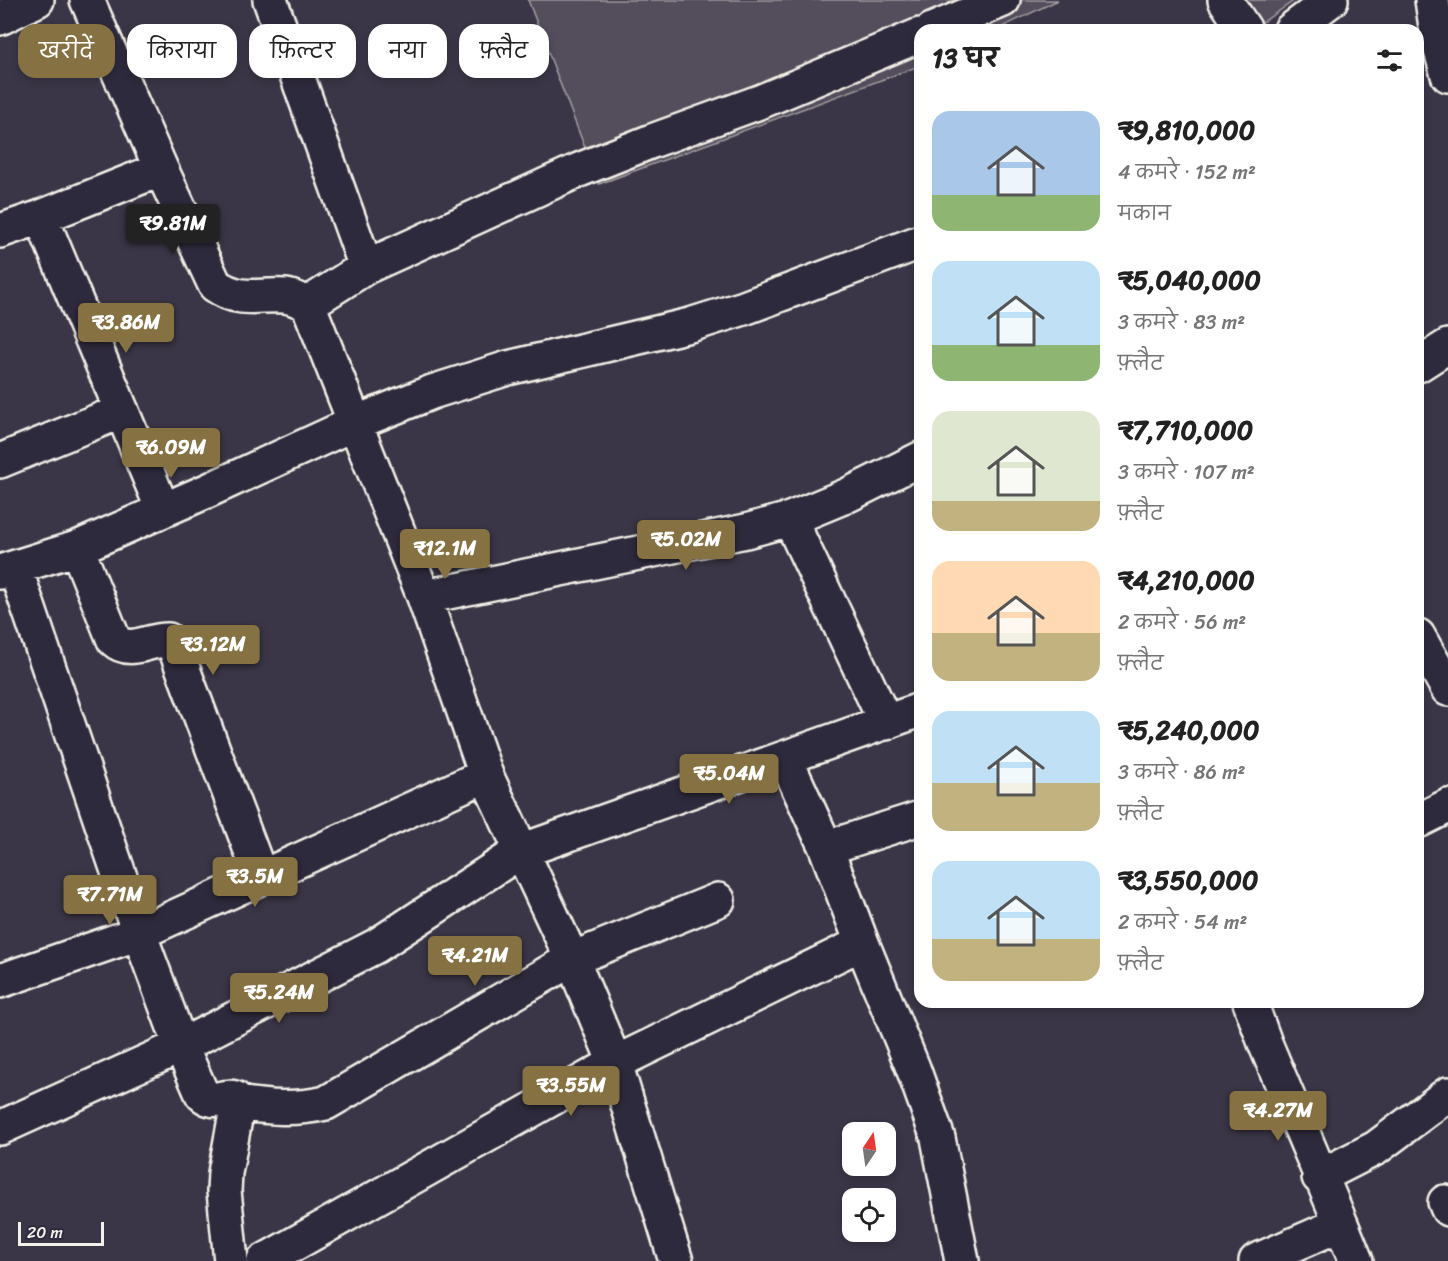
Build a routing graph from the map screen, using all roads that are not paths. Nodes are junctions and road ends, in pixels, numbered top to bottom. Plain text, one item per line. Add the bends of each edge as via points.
1 (37, 0) edge
2 (87, 0) edge
3 (270, 0) edge
4 (1003, 0) edge
5 (1225, 0) edge
6 (1331, 0) edge
7 (1432, 0) edge
8 (0, 18) edge
9 (946, 24) edge
10 (1241, 24) edge
11 (1299, 24) edge
12 (914, 38) edge
13 (1448, 75) edge
14 (161, 169) junction
15 (41, 217) junction
16 (0, 231) edge
17 (914, 244) edge
18 (366, 267) junction
19 (308, 304) junction
20 (1448, 346) edge
21 (1424, 361) edge
22 (122, 411) junction
23 (355, 423) junction
24 (0, 461) edge
25 (914, 462) edge
26 (163, 510) junction
27 (790, 519) junction
28 (77, 548) junction
29 (8, 570) edge
30 (424, 597) junction
31 (1424, 647) edge
32 (1448, 689) edge
33 (914, 712) edge
34 (886, 723) junction
35 (785, 758) junction
36 (486, 775) junction
37 (1448, 806) edge
38 (1424, 817) edge
39 (914, 820) edge
40 (826, 848) junction
41 (521, 851) junction
42 (261, 877) junction
43 (718, 900) dead end
44 (139, 933) junction
45 (862, 943) junction
46 (572, 959) junction
47 (0, 981) edge
48 (1252, 1008) edge
49 (181, 1046) junction
50 (615, 1063) junction
51 (1448, 1094) edge
52 (238, 1103) junction
53 (0, 1128) edge
54 (1319, 1177) junction
55 (1341, 1224) junction
56 (231, 1261) edge
57 (264, 1261) edge
58 (676, 1261) edge
59 (962, 1261) edge
60 (1256, 1261) edge
61 (1356, 1261) edge

1 - 8 street
2 - 14 street
3 - 18 street
4 - 9 street
5 - 10 street
6 - 11 street
7 - 13 street
12 - 18 street via 762,101 579,170
14 - 15 street
14 - 19 street via 215,285 237,296 283,296
15 - 16 street
15 - 22 street
17 - 23 street via 744,308 690,325 508,368 432,392
18 - 19 street
19 - 23 street
20 - 21 street
22 - 24 street
22 - 26 street
23 - 26 street
23 - 30 street
25 - 27 street
26 - 28 street
27 - 30 street via 693,543
27 - 34 street
28 - 29 street
28 - 42 street via 114,640 128,647 168,640 175,648
29 - 44 street
30 - 36 street
31 - 32 street
33 - 34 street
34 - 35 street
35 - 40 street
35 - 41 street
36 - 41 street
36 - 42 street
37 - 38 street
39 - 40 street
40 - 45 street
41 - 46 street
41 - 49 street via 375,946
42 - 44 street
43 - 46 street
44 - 47 street
44 - 49 street
45 - 50 street
45 - 59 street via 938,1138
46 - 50 street
46 - 52 street via 326,1103 289,1109
48 - 54 street
49 - 52 street via 202,1094 215,1100 229,1096
49 - 53 street
50 - 57 street
50 - 58 street
51 - 54 street via 1376,1148
52 - 56 street via 224,1191
54 - 55 street
55 - 60 street
55 - 61 street

